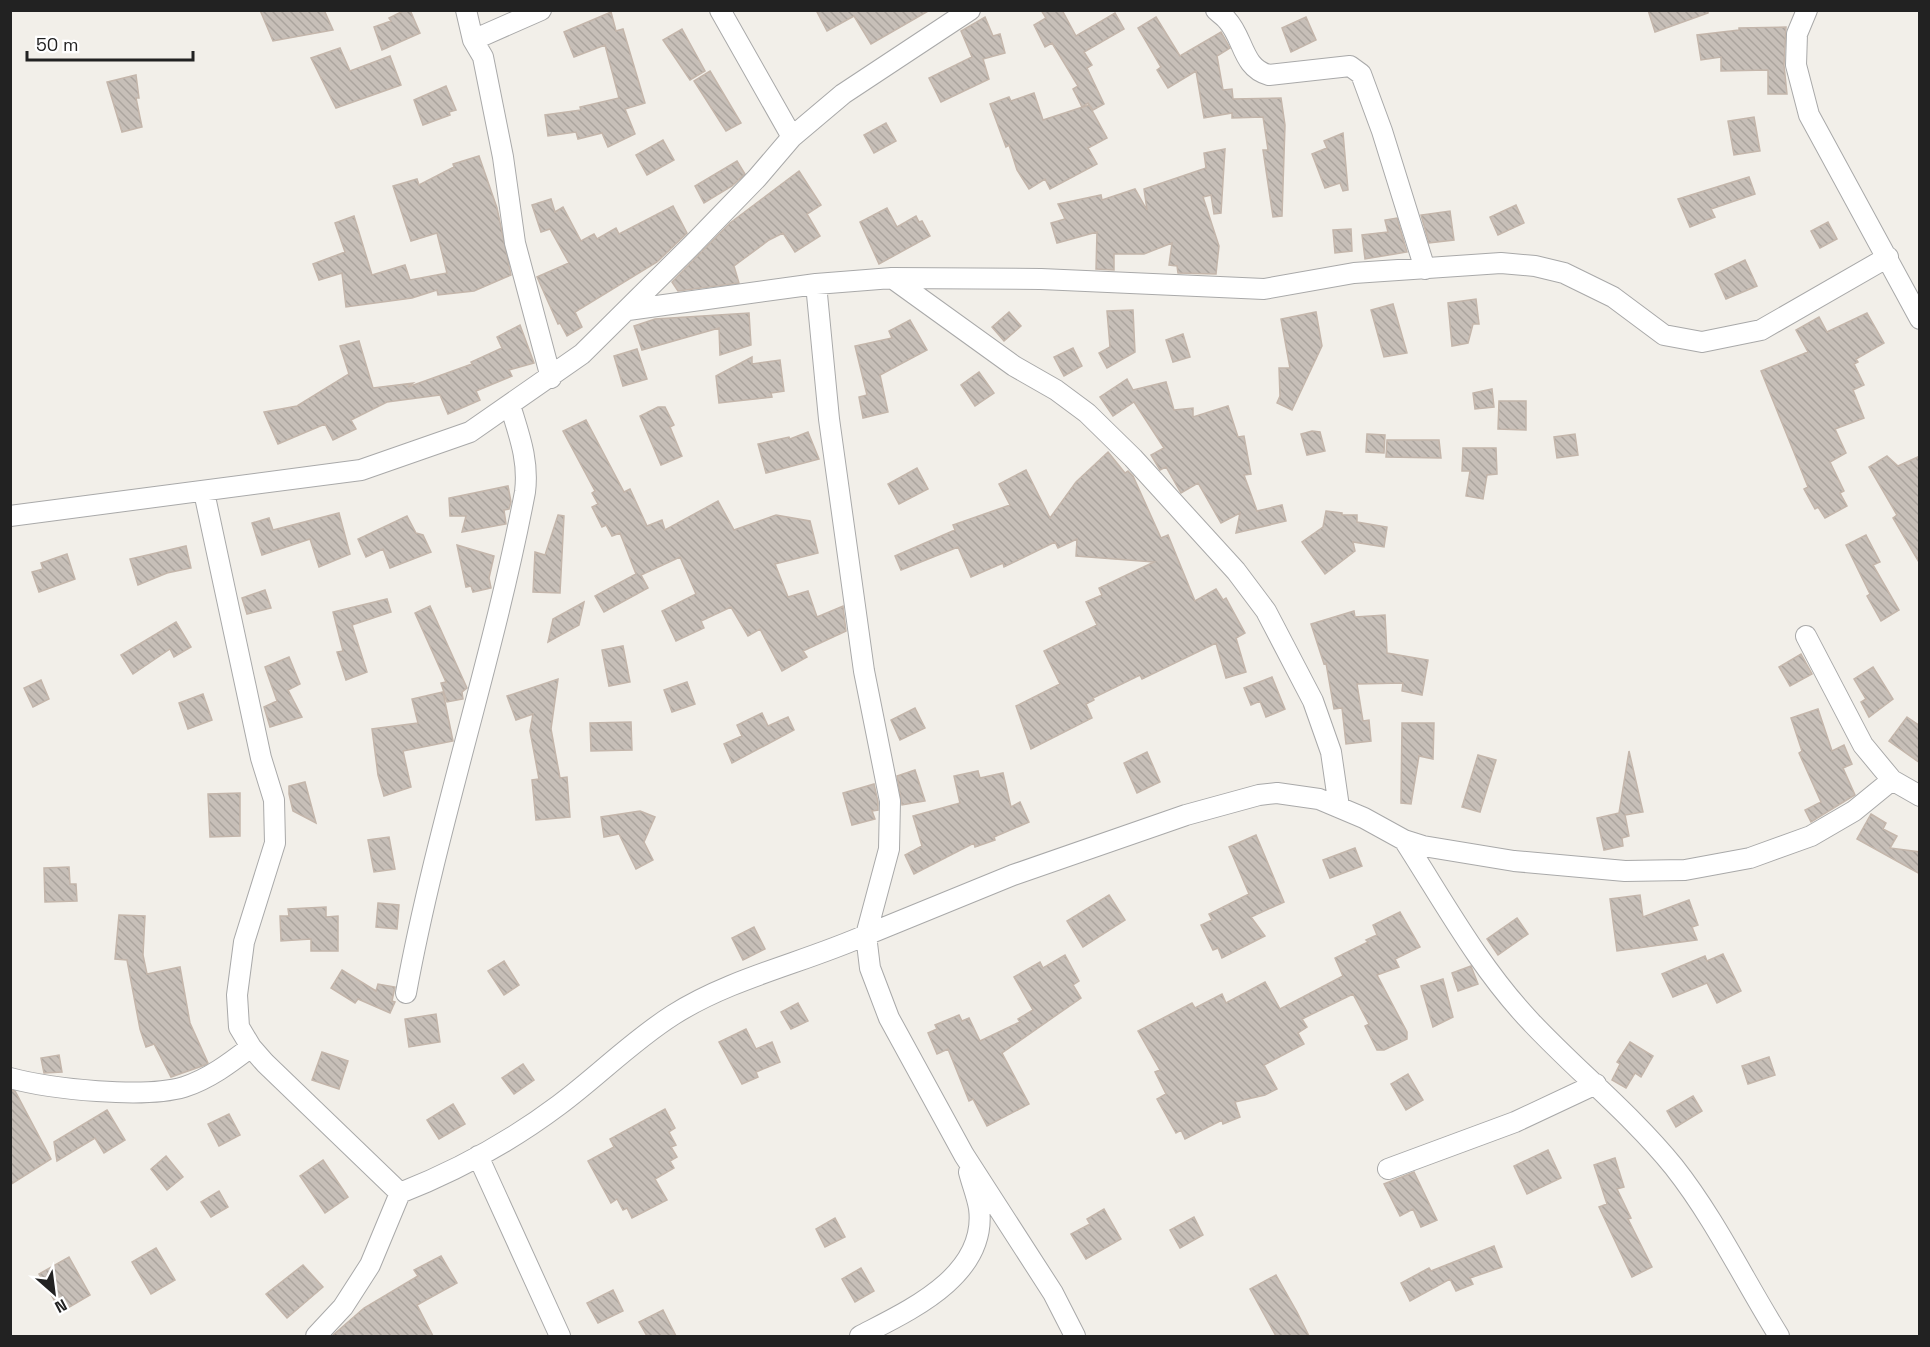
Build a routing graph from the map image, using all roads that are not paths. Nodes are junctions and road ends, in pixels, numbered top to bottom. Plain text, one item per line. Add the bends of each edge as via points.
1 (466, 10) edge
2 (541, 10) edge
3 (720, 10) edge
4 (970, 10) edge
5 (1216, 10) edge
6 (1806, 10) edge
7 (473, 40) junction
8 (792, 137) junction
9 (1888, 257) junction
10 (1425, 269) junction
11 (892, 278) junction
12 (816, 284) junction
13 (628, 310) junction
14 (1920, 319) edge
15 (551, 378) junction
16 (510, 405) junction
17 (204, 492) junction
18 (10, 516) edge
19 (1806, 636) dead end
20 (1892, 780) junction
21 (1920, 796) edge
22 (1340, 807) junction
23 (1404, 840) junction
24 (866, 935) junction
25 (406, 993) dead end
26 (251, 1047) junction
27 (10, 1078) edge
28 (1596, 1084) junction
29 (964, 1155) junction
30 (478, 1156) junction
31 (1388, 1170) dead end
32 (400, 1193) junction
33 (316, 1336) edge
34 (560, 1336) edge
35 (860, 1336) edge
36 (1075, 1336) edge
37 (1779, 1336) edge

1 - 7 street
2 - 7 street
3 - 8 street
4 - 8 street via 843,94
5 - 10 street via 1227,20 1251,65 1259,72 1269,75 1350,66 1361,74
6 - 9 street via 1797,34 1796,65 1809,115
7 - 15 street via 483,57 515,243
8 - 13 street
9 - 10 street via 1761,330 1702,342 1664,335 1613,297 1564,273 1501,263
9 - 14 street
10 - 11 street via 1353,273 1264,289 1041,279
11 - 12 street
11 - 22 street via 1087,413 1236,571 1266,611 1312,701 1331,752
12 - 13 street
12 - 24 street via 829,419 860,637 890,801 889,849
13 - 15 street
15 - 16 street
16 - 17 street via 470,432 361,470
16 - 25 street via 525,451 525,492 469,735 420,919
17 - 18 street
17 - 26 street via 261,758 274,800 275,843 244,942 237,994 239,1027
19 - 20 street via 1863,745
20 - 21 street
20 - 23 street via 1854,812 1812,836 1750,858 1685,870 1625,871 1514,861
22 - 23 street
22 - 24 street via 1319,798 1277,793 1239,799 1013,875
23 - 28 street via 1491,975 1530,1021
24 - 29 street via 870,968 889,1018
24 - 30 street via 712,994 673,1015 559,1105
26 - 27 street via 200,1081 163,1092 102,1091
26 - 32 street
28 - 31 street via 1515,1122
28 - 37 street via 1675,1169 1709,1217
29 - 35 street via 980,1209 975,1243 958,1272 921,1303
29 - 36 street via 1053,1293
30 - 32 street
30 - 34 street
32 - 33 street via 370,1265 343,1306

